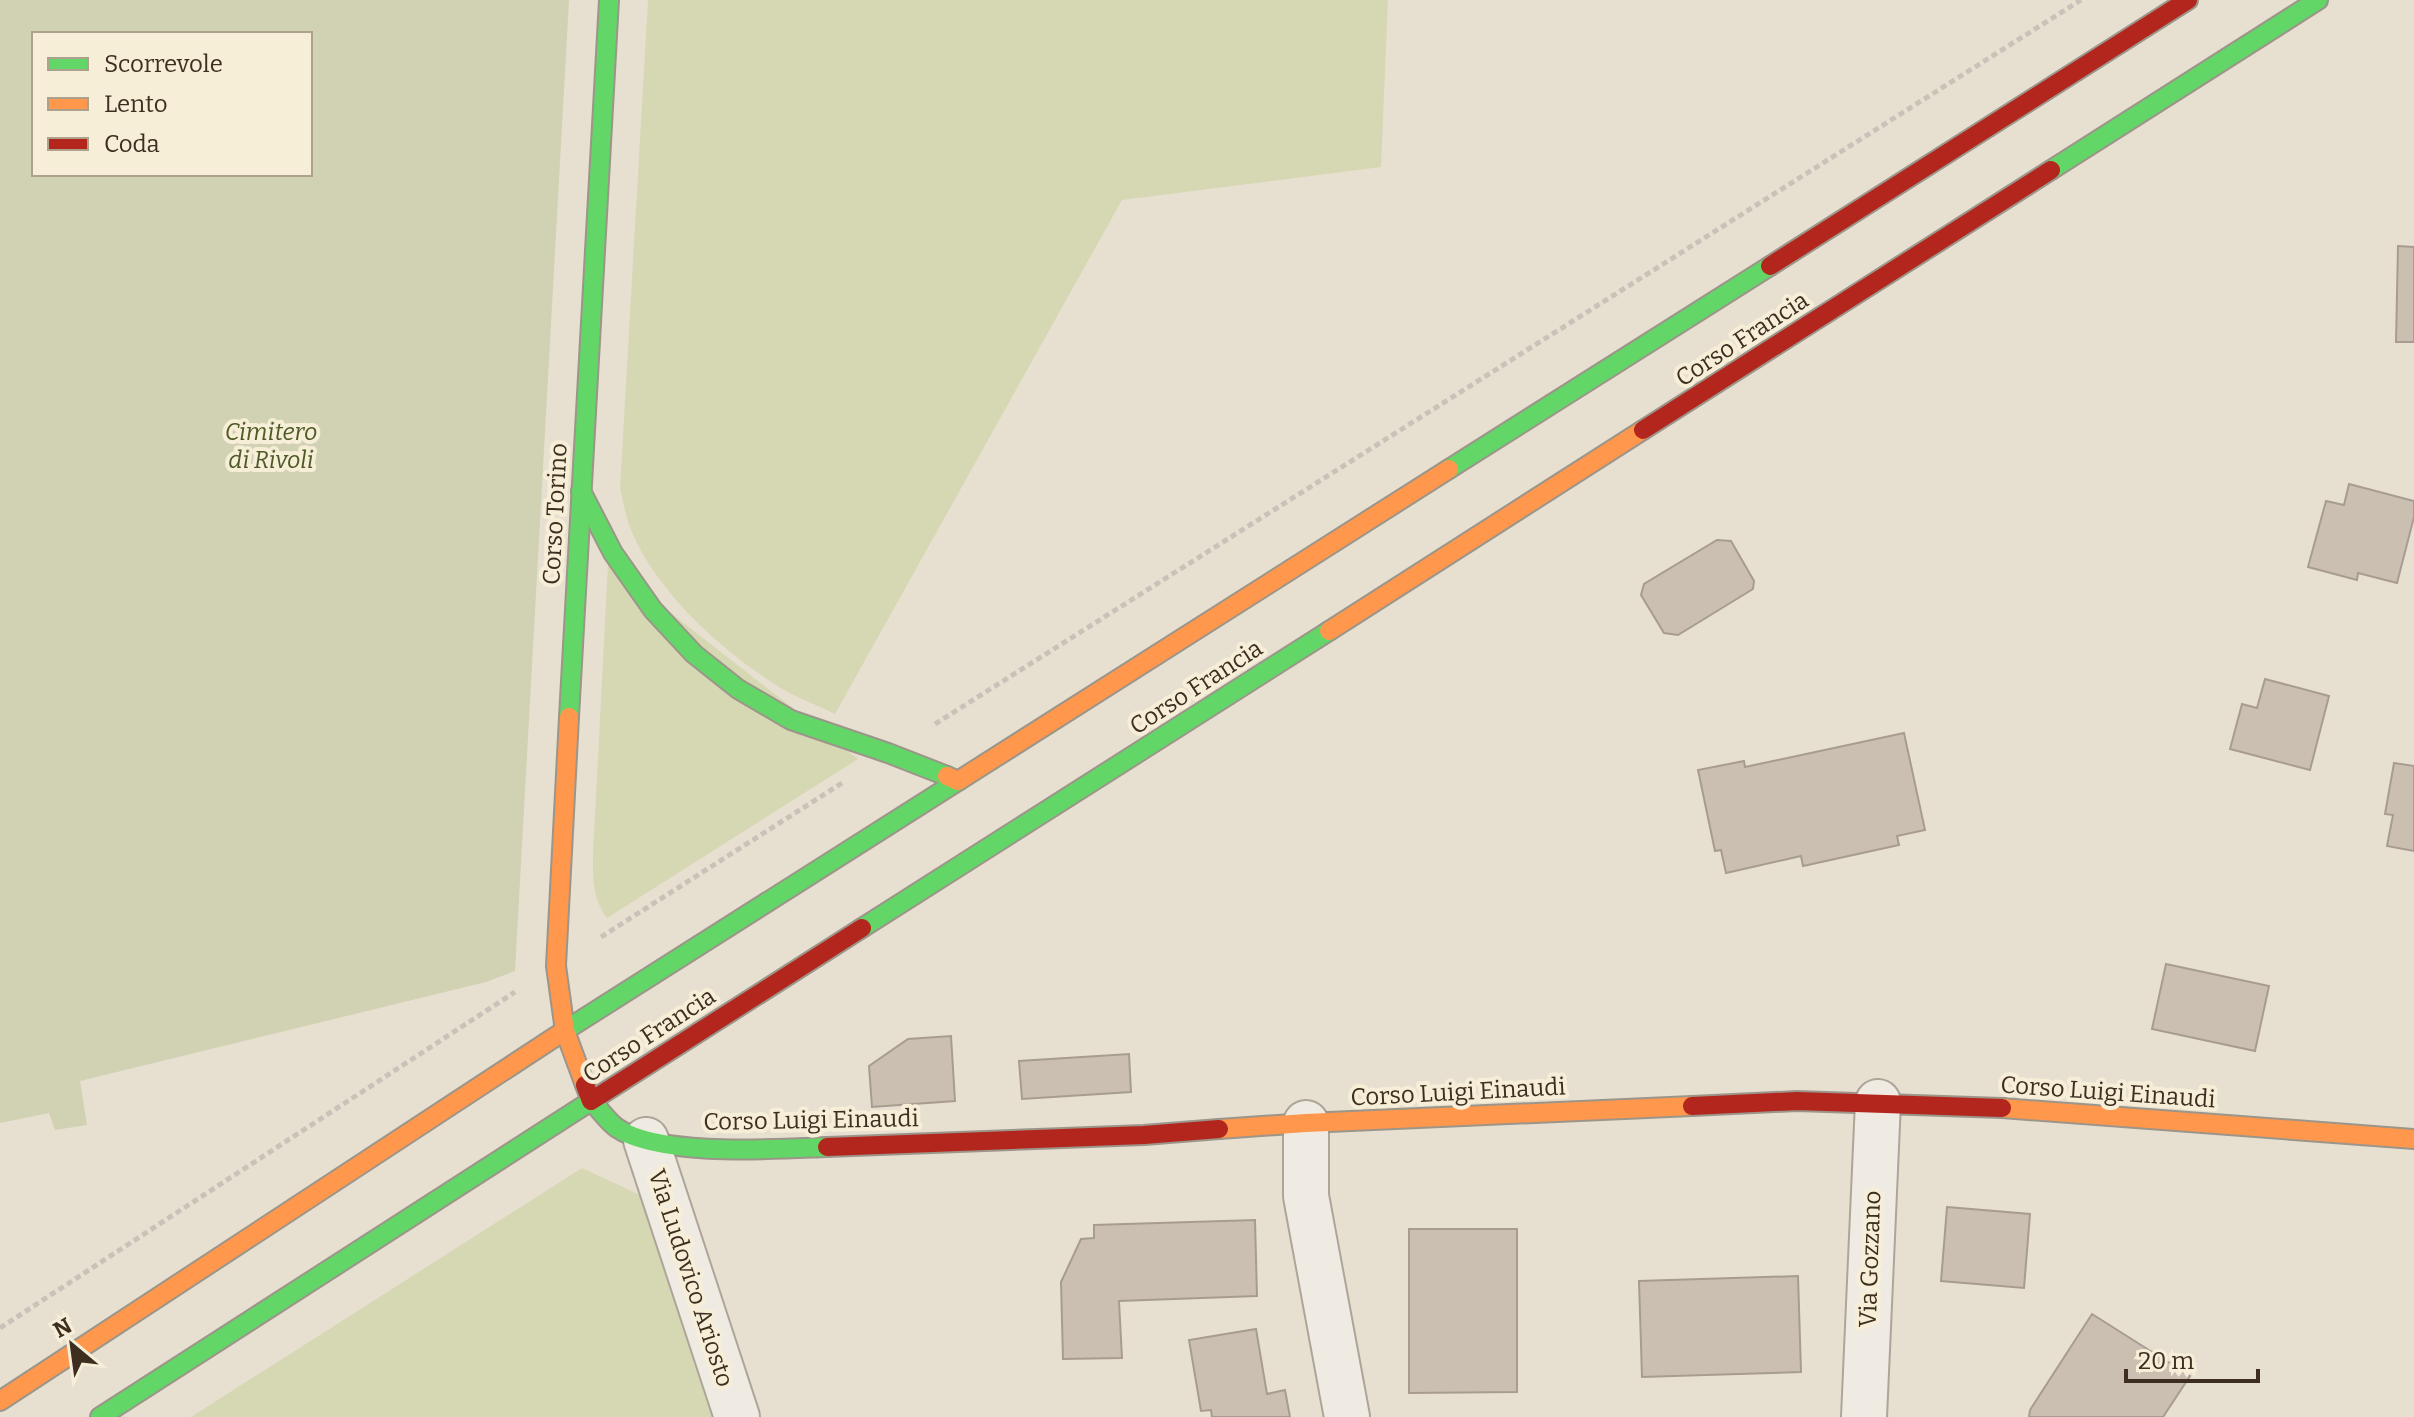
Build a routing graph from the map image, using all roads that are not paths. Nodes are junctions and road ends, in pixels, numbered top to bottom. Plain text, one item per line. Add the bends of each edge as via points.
1 (609, 0) edge
2 (2188, 0) edge
3 (2318, 0) edge
4 (580, 489) junction
5 (958, 781) junction
6 (565, 1031) junction
7 (591, 1101) junction
8 (1878, 1102) junction
9 (1306, 1123) junction
10 (2414, 1139) edge
11 (646, 1140) junction
12 (0, 1401) edge
13 (100, 1417) edge
14 (737, 1417) edge
15 (1347, 1417) edge
16 (1864, 1417) edge

1 - 4 main road, Corso Torino
2 - 5 main road, Corso Francia
3 - 7 main road, Corso Francia
4 - 5 main road via 613,553 653,610 694,654 738,689 791,720
4 - 6 main road, Corso Torino via 556,966
5 - 6 main road, Corso Francia
6 - 7 main road, Corso Luigi Einaudi
6 - 12 main road, Corso Francia
7 - 11 main road, Corso Luigi Einaudi via 620,1129
7 - 13 main road, Corso Francia
8 - 9 main road, Corso Luigi Einaudi
8 - 10 main road, Corso Luigi Einaudi
8 - 16 street, Via Gozzano
9 - 11 main road, Corso Luigi Einaudi via 1144,1135 775,1149
9 - 15 street via 1306,1196
11 - 14 street, Via Ludovico Ariosto

